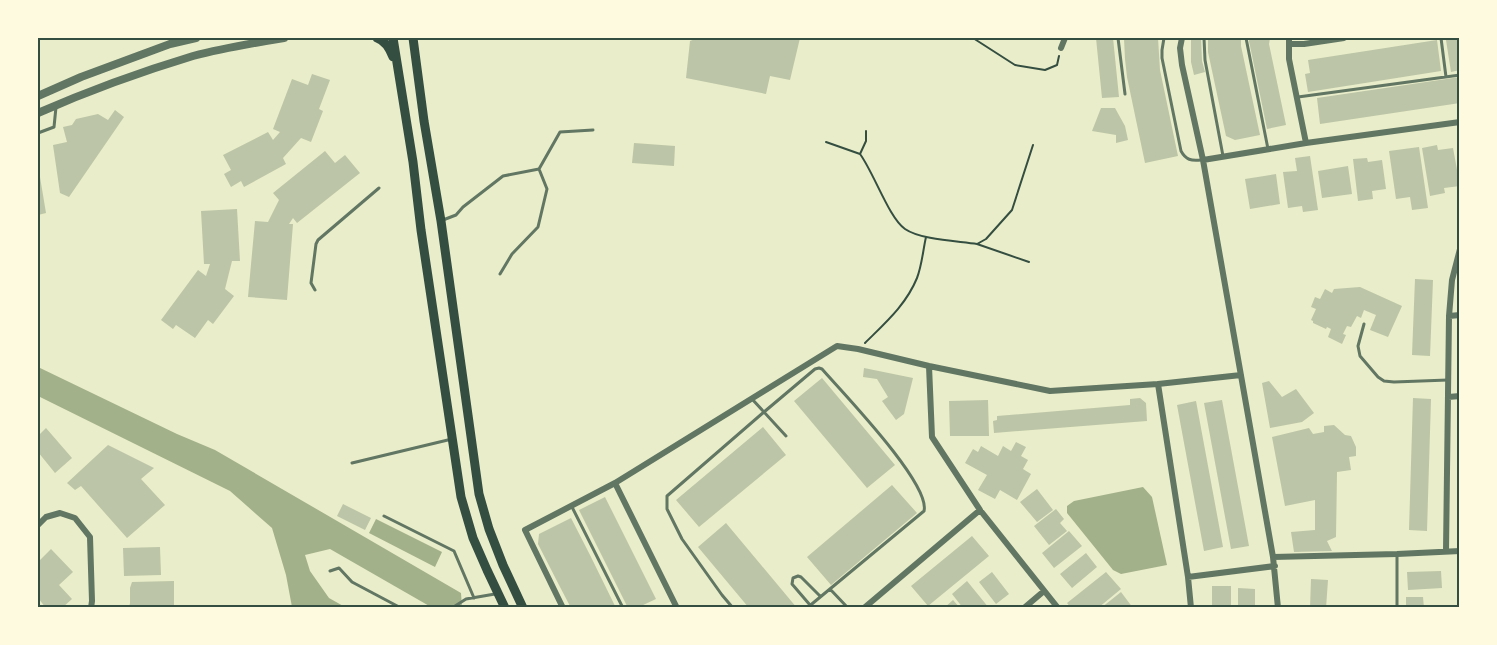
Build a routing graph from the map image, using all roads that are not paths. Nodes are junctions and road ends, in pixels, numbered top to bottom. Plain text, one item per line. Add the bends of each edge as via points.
1 (196, 38) edge
2 (284, 38) edge
3 (377, 38) edge
4 (393, 38) edge
5 (413, 38) edge
6 (1065, 38) edge
7 (1118, 38) edge
8 (1164, 38) edge
9 (1182, 38) edge
10 (1204, 38) edge
11 (1246, 38) edge
12 (1344, 38) edge
13 (1441, 38) edge
14 (169, 40) edge
15 (1289, 41) edge
16 (1061, 48) road end
17 (399, 74) junction
18 (1460, 75) edge
19 (1446, 77) junction
20 (1125, 94) dead end
21 (38, 96) edge
22 (1297, 97) junction
23 (56, 105) junction
24 (38, 113) edge
25 (1460, 122) edge
26 (593, 130) dead end
27 (38, 133) edge
28 (1306, 144) junction
29 (1268, 149) junction
30 (1223, 156) junction
31 (1203, 160) junction
32 (539, 169) junction
33 (379, 188) dead end
34 (441, 221) junction
35 (1460, 249) edge
36 (500, 274) dead end
37 (315, 290) dead end
38 (1460, 315) edge
39 (1449, 316) junction
40 (1364, 324) dead end
41 (929, 366) junction
42 (1241, 375) junction
43 (1448, 381) junction
44 (1158, 384) junction
45 (1460, 396) edge
46 (1448, 397) junction
47 (752, 399) junction
48 (764, 412) junction
49 (786, 435) dead end
50 (452, 439) junction
51 (352, 463) dead end
52 (615, 483) junction
53 (571, 505) junction
54 (980, 510) junction
55 (384, 516) dead end
56 (38, 525) edge
57 (1460, 550) edge
58 (1446, 551) junction
59 (1397, 554) junction
60 (1273, 557) junction
61 (1275, 566) junction
62 (330, 572) dead end
63 (1188, 577) junction
64 (830, 589) junction
65 (1044, 591) junction
66 (498, 593) junction
67 (821, 597) junction
68 (474, 598) junction
69 (809, 606) edge
70 (91, 608) edge
71 (401, 608) edge
72 (452, 608) edge
73 (505, 608) edge
74 (523, 608) edge
75 (563, 608) edge
76 (623, 608) edge
77 (677, 608) edge
78 (733, 608) edge
79 (848, 608) edge
80 (864, 608) edge
81 (1024, 608) edge
82 (1058, 608) edge
83 (1191, 608) edge
84 (1278, 608) edge
85 (1397, 608) edge

1 - 14 street
2 - 23 street via 194,56
3 - 17 main road via 389,47
4 - 17 main road
5 - 34 main road
6 - 16 street
7 - 20 lane
8 - 31 lane via 1162,58 1181,151 1185,158
9 - 31 street via 1182,65
10 - 30 lane
11 - 29 lane
12 - 15 street via 1304,44
13 - 19 lane
14 - 21 street
15 - 22 street
17 - 50 main road
18 - 19 lane
19 - 22 lane
22 - 28 street
23 - 24 street
23 - 27 lane via 54,127
25 - 28 street
26 - 32 lane via 560,132
28 - 29 street
29 - 30 street
30 - 31 street
31 - 42 street
32 - 34 lane via 503,177 456,215
32 - 36 lane via 547,189 538,227 512,254
33 - 37 lane via 318,240 311,283
34 - 74 main road via 479,494 489,529
35 - 39 street
38 - 39 street
39 - 43 street
40 - 43 lane via 1358,346 1360,356 1378,377 1394,382
41 - 44 street via 1050,391
41 - 47 street via 837,346
41 - 54 street via 932,437
42 - 44 street
42 - 60 street
43 - 46 street
44 - 63 street
45 - 46 street
46 - 58 street
47 - 48 lane
47 - 52 street
48 - 49 lane
48 - 64 lane via 815,369 822,369 897,455 922,496 924,511
48 - 78 lane via 667,496 667,509 682,539
50 - 51 lane
50 - 66 main road via 461,497 473,538
52 - 53 street
52 - 77 street
53 - 75 street via 525,530
53 - 76 lane
54 - 65 street
54 - 80 street
55 - 68 lane via 454,551
56 - 70 street via 46,517 60,513 75,518 90,537
57 - 58 street
58 - 59 street
59 - 60 street
59 - 85 lane
60 - 61 street
61 - 63 street
61 - 84 street
62 - 71 lane via 339,568 352,582
63 - 83 street
64 - 67 lane
64 - 79 lane
65 - 81 street
65 - 82 street
66 - 68 lane
66 - 73 main road
67 - 69 lane
67 - 69 lane via 801,577 793,578 792,584
68 - 72 lane

